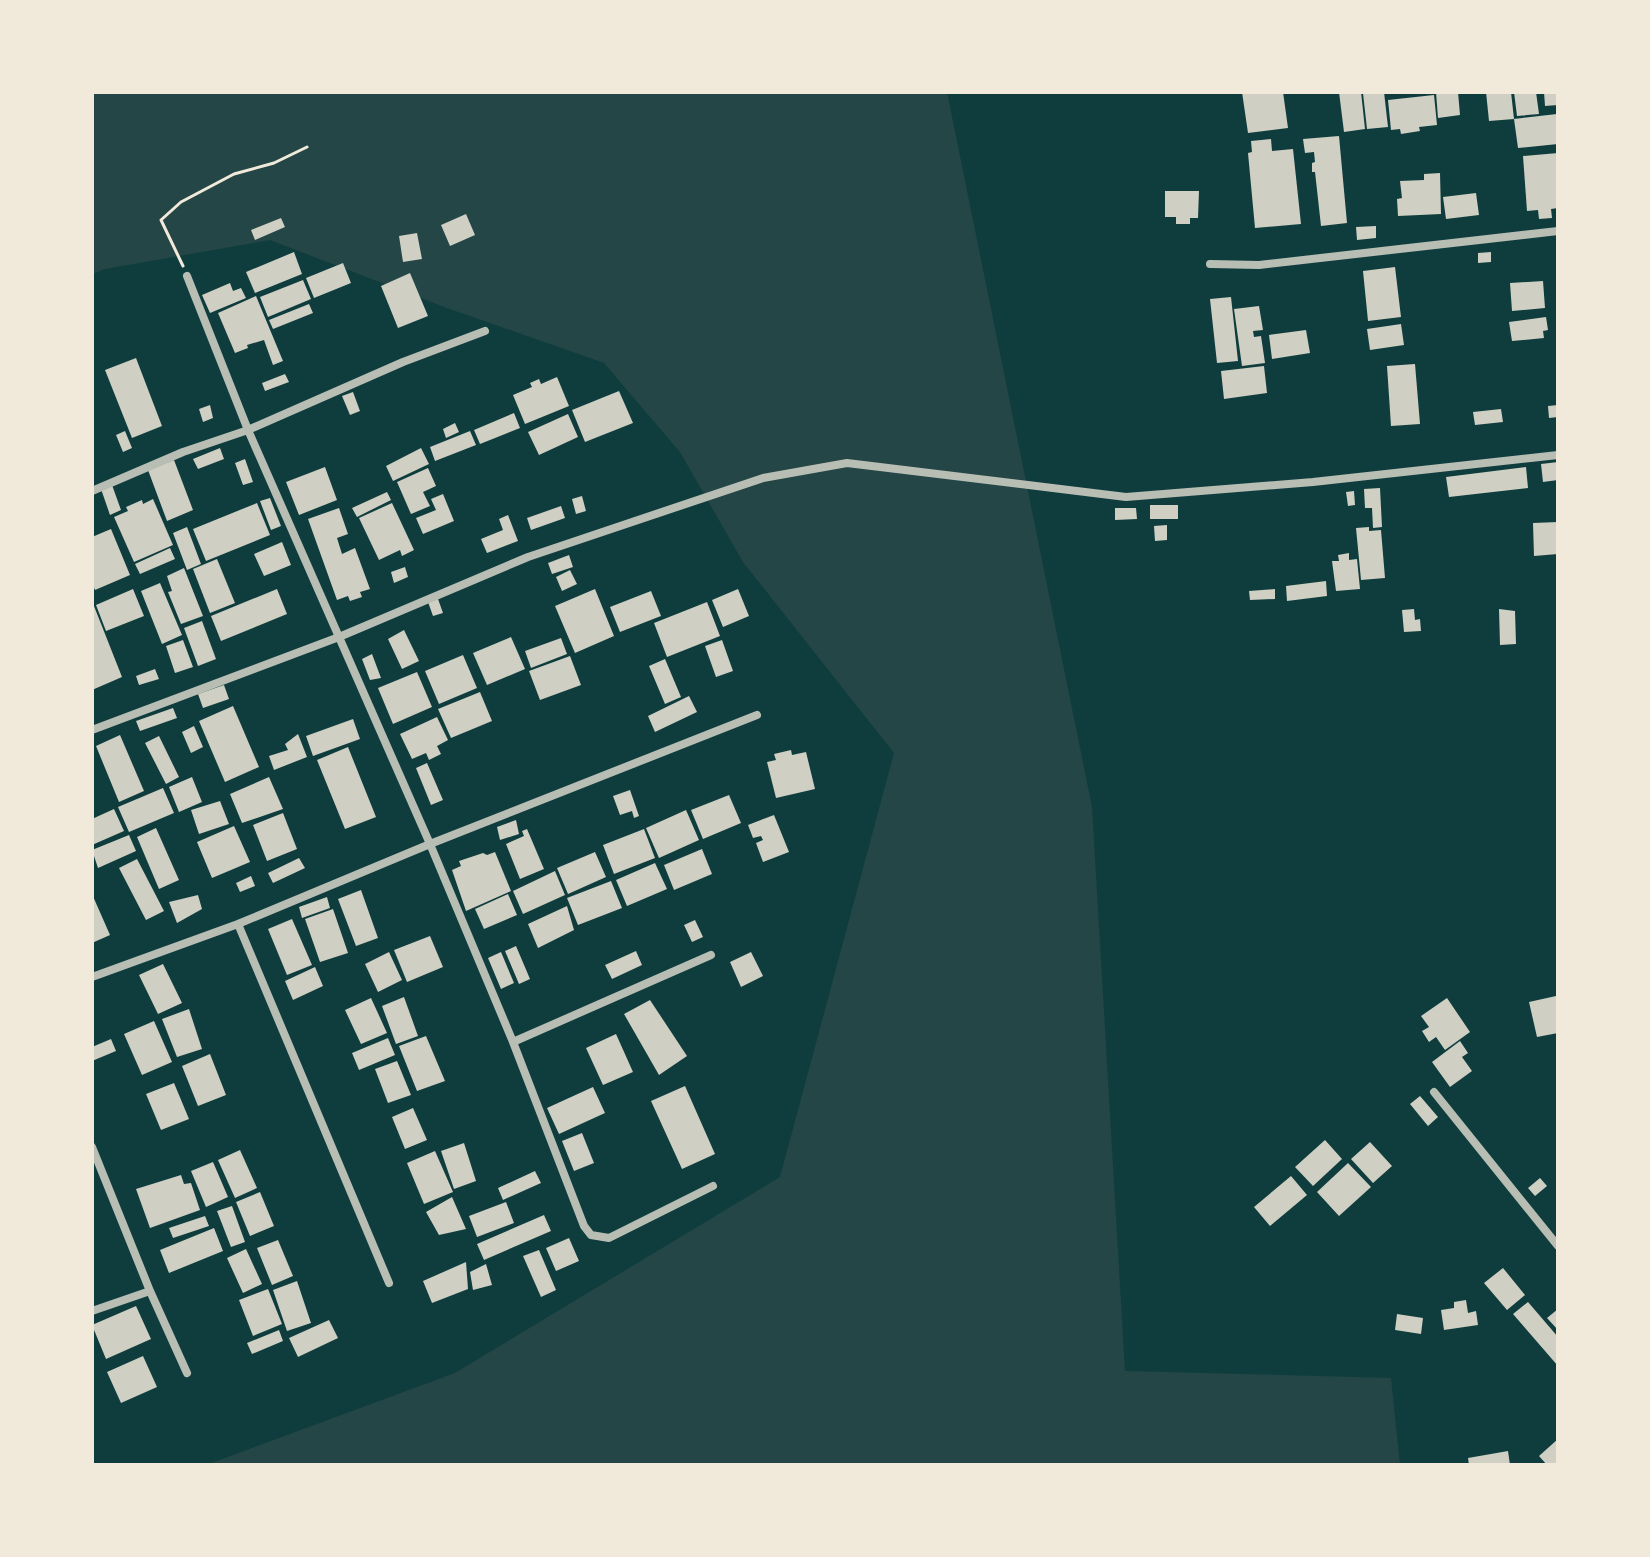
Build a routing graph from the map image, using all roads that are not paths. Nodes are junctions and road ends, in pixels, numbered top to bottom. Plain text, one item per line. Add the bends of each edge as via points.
1 (1558, 231) edge
2 (1210, 264) dead end
3 (187, 276) road end
4 (485, 331) dead end
5 (248, 430) junction
6 (1558, 455) edge
7 (92, 491) edge
8 (339, 637) junction
9 (757, 715) dead end
10 (92, 730) edge
11 (430, 844) junction
12 (238, 924) junction
13 (711, 955) dead end
14 (92, 977) edge
15 (513, 1042) junction
16 (1434, 1092) dead end
17 (92, 1147) edge
18 (713, 1186) dead end
19 (1558, 1246) edge
20 (389, 1283) dead end
21 (150, 1291) junction
22 (92, 1311) edge
23 (187, 1373) dead end

1 - 2 street via 1259,265
3 - 5 street
4 - 5 street
5 - 7 street
5 - 8 street
6 - 8 street via 1126,497 847,463 763,478 528,557
8 - 10 street
8 - 11 street
9 - 11 street
11 - 12 street
11 - 15 street
12 - 14 street
12 - 20 street
13 - 15 street
15 - 18 street via 591,1235 609,1238
16 - 19 street
17 - 21 street
21 - 22 street
21 - 23 street

